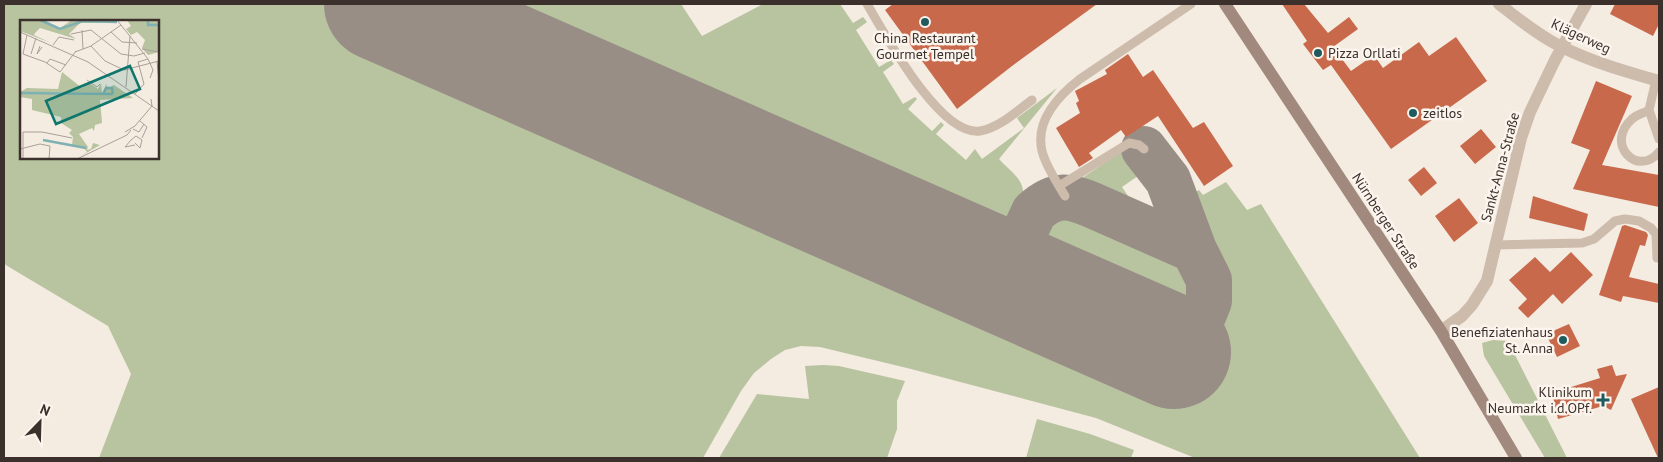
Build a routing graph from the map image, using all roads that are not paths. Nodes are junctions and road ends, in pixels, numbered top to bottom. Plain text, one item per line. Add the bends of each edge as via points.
1 (867, 4) edge
2 (1191, 4) edge
3 (1225, 4) edge
4 (1499, 4) edge
5 (1586, 4) edge
6 (1562, 47) junction
7 (1658, 81) edge
8 (1032, 100) dead end
9 (1649, 110) junction
10 (1659, 139) edge
11 (1144, 149) dead end
12 (1659, 152) edge
13 (1059, 186) junction
14 (1065, 196) dead end
15 (1496, 245) junction
16 (1657, 258) dead end
17 (1441, 331) junction
18 (1516, 458) edge

1 - 8 lane via 901,61 929,99 963,129 988,129
2 - 13 lane via 1065,90 1054,105 1042,130 1041,142
3 - 17 main road, Nürnberger Straße
4 - 6 street, Klägerweg
5 - 6 street, Sankt-Anna-Straße
6 - 7 street, Klägerweg
6 - 15 street, Sankt-Anna-Straße via 1521,138
7 - 9 lane
9 - 10 lane
9 - 12 lane via 1632,119 1624,129 1621,143 1624,153 1631,159 1653,159
11 - 13 lane via 1129,143
13 - 14 lane
15 - 16 lane via 1582,243 1594,239 1615,221 1625,219 1639,221 1656,234
15 - 17 street, Sankt-Anna-Straße via 1489,274 1479,296 1466,312
17 - 18 main road, Nürnberger Straße

